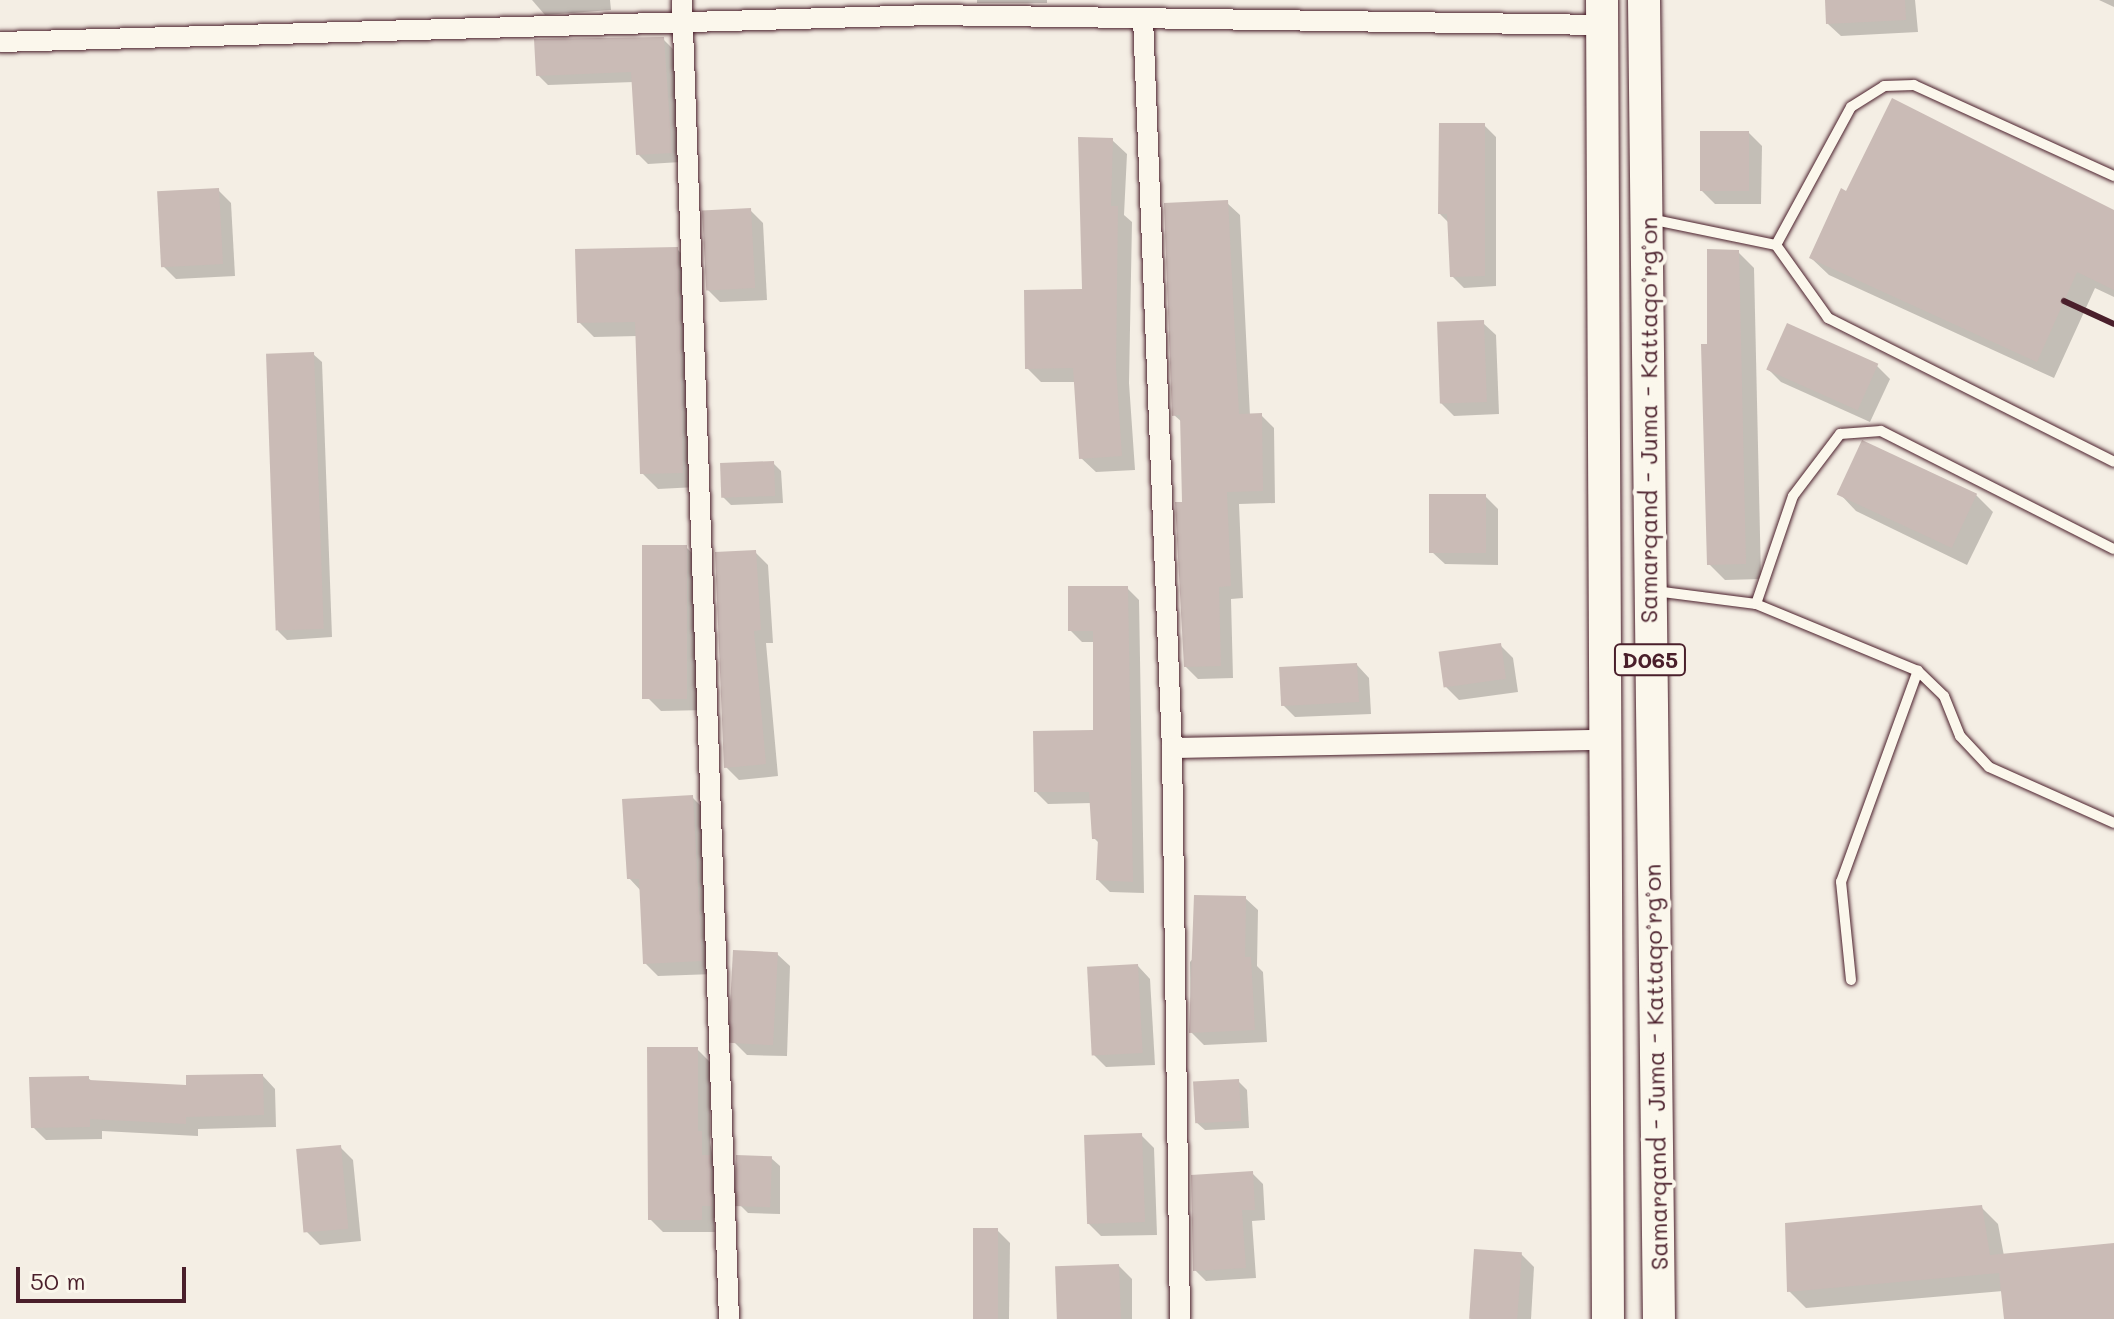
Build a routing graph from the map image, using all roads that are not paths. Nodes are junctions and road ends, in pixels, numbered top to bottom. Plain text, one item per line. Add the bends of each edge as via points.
1 (682, 0) edge
2 (1644, 0) edge
3 (1602, 12) edge
4 (1143, 18) junction
5 (682, 24) junction
6 (0, 42) edge
7 (2114, 176) edge
8 (1648, 218) junction
9 (1776, 245) junction
10 (2114, 462) edge
11 (2114, 549) edge
12 (1649, 591) junction
13 (1756, 604) junction
14 (1918, 671) junction
15 (1606, 740) junction
16 (1172, 748) junction
17 (2114, 823) edge
18 (1851, 980) dead end
19 (729, 1319) edge
20 (1180, 1319) edge
21 (1608, 1319) edge
22 (1659, 1319) edge

1 - 5 street
2 - 8 main road, Samarqand - Juma - Kattaqo‘rg‘on / D065
3 - 4 street
3 - 15 main road, Samarqand - Juma - Kattaqo‘rg‘on / D065
4 - 5 street via 929,15
4 - 16 street
5 - 6 street
5 - 19 street
7 - 9 lane via 1914,85 1884,86 1851,107
8 - 9 lane
8 - 12 main road, Samarqand - Juma - Kattaqo‘rg‘on / D065
9 - 10 lane via 1828,318
11 - 13 lane via 1881,431 1840,434 1793,496
12 - 13 lane
12 - 22 main road, Samarqand - Juma - Kattaqo‘rg‘on / D065
13 - 14 lane
14 - 17 lane via 1944,696 1960,736 1989,767
14 - 18 lane via 1841,882
15 - 16 street
15 - 21 main road, Samarqand - Juma - Kattaqo‘rg‘on / D065
16 - 20 street

